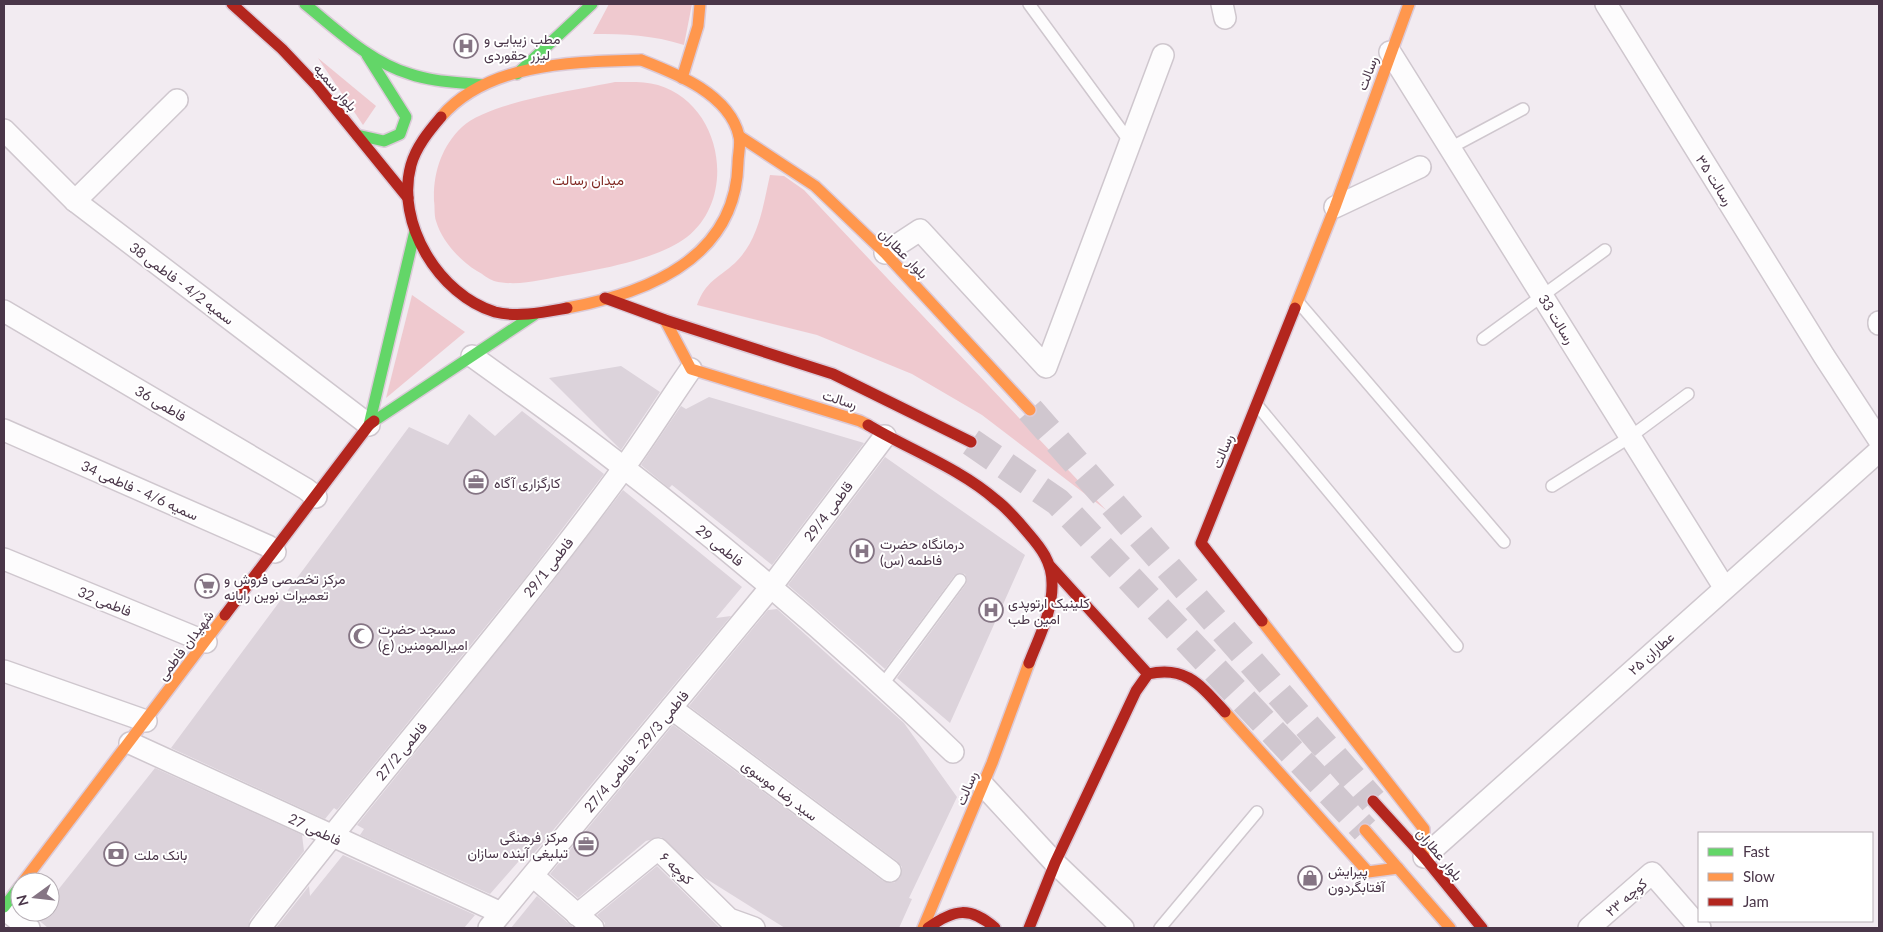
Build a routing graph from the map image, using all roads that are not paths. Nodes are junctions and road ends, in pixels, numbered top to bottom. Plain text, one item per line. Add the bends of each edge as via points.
1 (232, 4) edge
2 (304, 4) edge
3 (592, 4) edge
4 (700, 4) edge
5 (1029, 4) edge
6 (1409, 4) edge
7 (1606, 4) edge
8 (363, 49) junction
9 (1390, 52) junction
10 (1163, 55) dead end
11 (516, 74) junction
12 (682, 78) junction
13 (482, 85) junction
14 (177, 100) dead end
15 (1523, 109) dead end
16 (4, 130) edge
17 (357, 135) junction
18 (739, 136) junction
19 (1130, 142) junction
20 (1450, 148) junction
21 (1420, 167) dead end
22 (408, 198) junction
23 (75, 201) junction
24 (1335, 207) junction
25 (415, 231) junction
26 (1605, 250) dead end
27 (884, 253) junction
28 (1542, 295) junction
29 (605, 298) junction
30 (1298, 302) junction
31 (4, 311) edge
32 (534, 315) junction
33 (665, 320) junction
34 (1483, 339) dead end
35 (472, 356) junction
36 (691, 369) junction
37 (1688, 394) dead end
38 (1257, 405) junction
39 (1030, 410) tunnel mouth
40 (368, 426) junction
41 (4, 430) edge
42 (885, 436) junction
43 (1630, 436) junction
44 (1879, 440) edge
45 (971, 442) tunnel mouth
46 (1879, 451) edge
47 (624, 468) junction
48 (1552, 486) dead end
49 (316, 498) junction
50 (1504, 542) dead end
51 (274, 552) junction
52 (4, 559) edge
53 (1050, 566) junction
54 (960, 580) dead end
55 (771, 587) junction
56 (1724, 587) junction
57 (206, 642) junction
58 (1457, 646) dead end
59 (471, 665) joint
60 (4, 671) edge
61 (1148, 674) junction
62 (883, 684) junction
63 (671, 708) junction
64 (146, 721) junction
65 (130, 743) junction
66 (953, 752) dead end
67 (983, 785) junction
68 (1373, 801) tunnel mouth
69 (1257, 812) dead end
70 (1365, 830) tunnel mouth
71 (330, 836) junction
72 (1424, 857) junction
73 (1055, 863) junction
74 (1398, 868) junction
75 (890, 871) dead end
76 (31, 872) edge
77 (533, 876) junction
78 (4, 908) edge
79 (495, 921) edge
80 (585, 922) edge
81 (28, 928) edge
82 (260, 928) edge
83 (754, 928) edge
84 (923, 928) edge
85 (928, 928) edge
86 (995, 928) edge
87 (1029, 928) edge
88 (1123, 928) edge
89 (1160, 928) edge
90 (1450, 928) edge
91 (1482, 928) edge
92 (1589, 928) edge
93 (1700, 928) edge

1 - 17 main road, بلوار سمیه via 255,23 328,98
2 - 8 main road
3 - 11 main road
4 - 12 main road via 698,26
5 - 19 lane
6 - 9 main road, رسالت
7 - 44 street, رسالت ۳۵
8 - 13 main road via 403,72 440,81
8 - 17 main road via 406,117 400,134 384,141
9 - 20 street, رسالت 33
9 - 24 main road, رسالت
10 - 19 street
11 - 12 main road via 578,62 641,60
11 - 13 main road
12 - 18 main road via 710,93
13 - 22 main road via 451,106 416,149 409,175
14 - 23 street
15 - 20 lane
16 - 23 street, سمیه 4/2 - فاطمی 38
17 - 22 main road, بلوار سمیه
18 - 27 main road, بلوار عطاران via 814,186
18 - 29 main road via 738,183 726,218 707,246 648,286
19 - 27 street via 1046,367 920,230
20 - 28 street, رسالت 33
21 - 24 street
22 - 25 main road
23 - 40 street, سمیه 4/2 - فاطمی 38
24 - 30 main road, رسالت
25 - 32 main road via 433,264 451,285 473,302 501,313
25 - 40 main road
26 - 28 lane
27 - 39 main road, بلوار عطاران
28 - 34 lane
28 - 43 street, رسالت 33
29 - 32 main road
29 - 33 main road
30 - 38 main road, رسالت
30 - 50 lane
31 - 49 street, فاطمی 36 via 306,489
32 - 35 main road
33 - 36 main road
33 - 45 main road via 833,374
35 - 40 main road
35 - 47 street, فاطمی 29
36 - 42 main road, رسالت via 860,421
36 - 47 street, فاطمی 29/1
37 - 43 lane
38 - 58 lane
38 - 72 main road, رسالت via 1201,543 1424,829
40 - 49 main road, شهیدان فاطمی
41 - 51 street, سمیه 4/6 - فاطمی 34 via 268,546
42 - 53 main road, رسالت via 918,451 988,493 1039,545
42 - 55 street, قاطمی 29/4
43 - 48 lane
43 - 56 street, رسالت 33
46 - 56 street, عطاران ۲۵
47 - 55 street, فاطمی 29
47 - 59 street, فاطمی 29/1
49 - 51 main road, شهیدان فاطمی
51 - 57 main road, شهیدان فاطمی
52 - 57 street, فاطمی 32
53 - 61 main road
53 - 67 main road, رسالت via 1053,589 1050,608
54 - 62 lane
55 - 62 street, فاطمی 29
55 - 63 street, فاطمی 29/3 - فاطمی 27/4
56 - 72 street, عطاران ۲۵
57 - 64 main road, شهیدان فاطمی
59 - 71 street, فاطمی 27/2
60 - 64 street
61 - 73 main road via 1120,722
61 - 74 main road via 1166,668 1183,672 1211,697 1368,872
62 - 66 street, فاطمی 29
63 - 75 street, سید رضا موسوی
63 - 77 street, فاطمی 29/3 - فاطمی 27/4
64 - 65 main road, شهیدان فاطمی
65 - 71 street, فاطمی 27
65 - 76 main road, شهیدان فاطمی
67 - 73 street
67 - 84 main road, رسالت
68 - 72 main road, بلوار عطاران
69 - 89 lane
70 - 74 main road
71 - 79 street, فاطمی 27
71 - 82 street, فاطمی 27/2
72 - 91 main road, بلوار عطاران
73 - 87 main road
73 - 88 street
74 - 90 main road
77 - 79 street, فاطمی 29/3 - فاطمی 27/4
77 - 80 street
78 - 81 street
80 - 83 street, کوچه ۶ via 658,849 729,919
85 - 86 main road via 960,911 982,915
92 - 93 street, کوچه ۲۳ via 1652,873

